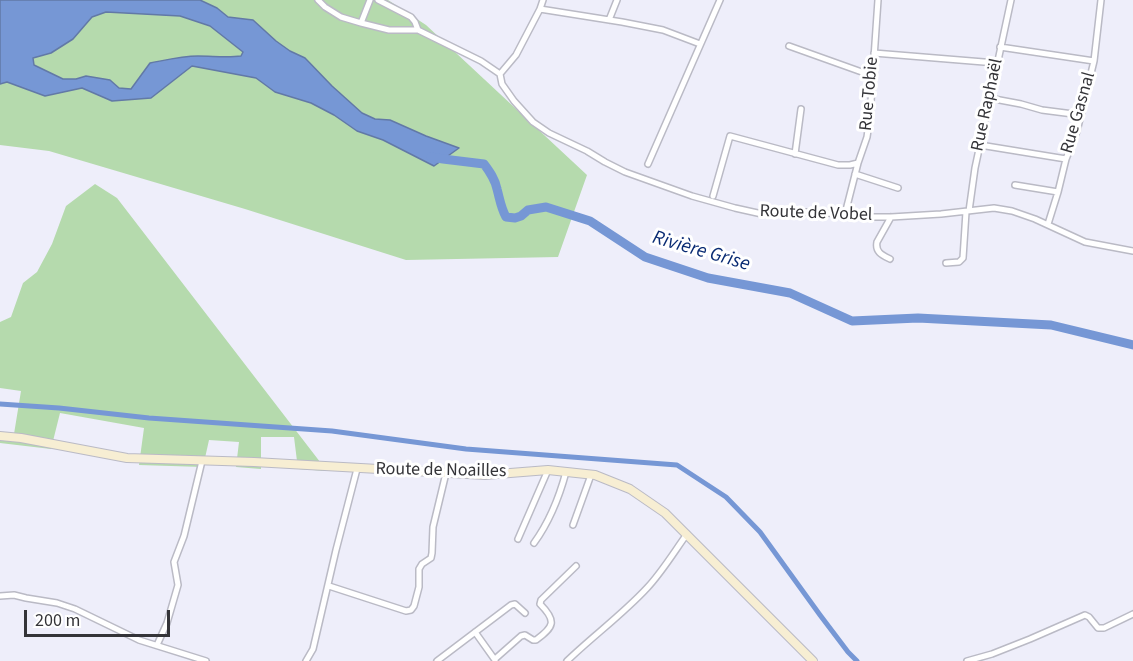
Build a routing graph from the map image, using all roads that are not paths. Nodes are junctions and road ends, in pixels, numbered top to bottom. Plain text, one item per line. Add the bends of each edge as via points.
1 (318, 0) edge
2 (370, 0) edge
3 (378, 0) edge
4 (543, 0) edge
5 (616, 0) edge
6 (720, 0) edge
7 (878, 0) edge
8 (1011, 0) edge
9 (1101, 0) edge
10 (326, 3) edge
11 (540, 9) junction
12 (609, 20) junction
13 (361, 23) junction
14 (418, 30) junction
15 (700, 44) junction
16 (789, 46) dead end
17 (1000, 47) junction
18 (874, 53) junction
19 (1094, 61) junction
20 (996, 63) junction
21 (500, 74) junction
22 (873, 76) junction
23 (989, 98) junction
24 (801, 109) dead end
25 (1081, 115) junction
26 (980, 145) junction
27 (795, 154) junction
28 (1066, 159) junction
29 (858, 163) junction
30 (648, 164) dead end
31 (855, 174) junction
32 (1015, 185) dead end
33 (898, 188) dead end
34 (1058, 192) junction
35 (713, 196) dead end
36 (968, 211) junction
37 (844, 214) junction
38 (891, 217) junction
39 (1048, 224) junction
40 (1133, 250) edge
41 (890, 259) dead end
42 (945, 263) dead end
43 (0, 436) edge
44 (202, 461) junction
45 (357, 469) junction
46 (548, 471) junction
47 (566, 472) junction
48 (446, 473) junction
49 (591, 475) junction
50 (573, 525) dead end
51 (687, 534) junction
52 (518, 539) dead end
53 (534, 543) dead end
54 (576, 566) dead end
55 (329, 585) junction
56 (0, 596) edge
57 (525, 613) dead end
58 (1133, 614) edge
59 (475, 632) junction
60 (157, 645) junction
61 (495, 660) edge
62 (206, 661) edge
63 (306, 661) edge
64 (437, 661) edge
65 (569, 661) edge
66 (813, 661) edge
67 (967, 661) edge

1 - 10 street
2 - 13 street
3 - 14 street via 411,17
4 - 11 street
5 - 12 street
6 - 15 street
7 - 18 street, Rue Tobie
8 - 17 street, Rue Raphaël
9 - 19 street, Rue Gasnal
10 - 13 street via 341,17
11 - 12 street
11 - 21 street via 516,55
12 - 15 street via 663,30
13 - 14 street via 389,30
14 - 21 street
15 - 30 street
16 - 22 street
17 - 19 street
17 - 20 street, Rue Raphaël
18 - 20 street
18 - 22 street, Rue Tobie
19 - 25 street, Rue Gasnal
20 - 23 street, Rue Raphaël
21 - 37 street, Route de Vobel via 502,84 533,122 625,171 692,196 751,212
22 - 29 street, Rue Tobie via 867,137
23 - 25 street
23 - 26 street, Rue Raphaël
24 - 27 street
25 - 28 street, Rue Gasnal
26 - 28 street
26 - 36 street, Rue Raphaël
27 - 29 street via 838,165
27 - 35 street via 730,136
28 - 34 street, Rue Gasnal
29 - 31 street, Rue Tobie
31 - 33 street
31 - 37 street, Rue Tobie
32 - 34 street
34 - 39 street, Rue Gasnal
36 - 38 street, Route de Vobel
36 - 39 street, Route de Vobel via 994,208
36 - 42 street, Rue Raphaël via 963,258
37 - 38 street, Route de Vobel
38 - 41 street via 876,246 878,252
39 - 40 street, Route de Vobel via 1085,242
43 - 44 street, Route de Noailles via 127,458
44 - 45 street, Route de Noailles
44 - 60 street via 174,562 178,585
45 - 48 street, Route de Noailles
45 - 55 street
46 - 47 street, Route de Noailles
46 - 48 street, Route de Noailles
46 - 52 street
47 - 49 street, Route de Noailles
47 - 53 street via 552,514
48 - 55 street via 433,527 432,553 418,569 419,587 411,610
49 - 50 street
49 - 51 street, Route de Noailles via 630,489
51 - 65 street via 648,587
51 - 66 street, Route de Noailles
54 - 61 street via 541,600 551,627 536,640 521,636
55 - 63 street via 313,649
56 - 60 street via 57,603
57 - 59 street via 513,604
58 - 67 street via 1104,628 1098,628 1085,615
59 - 61 street
59 - 64 street
60 - 62 street

